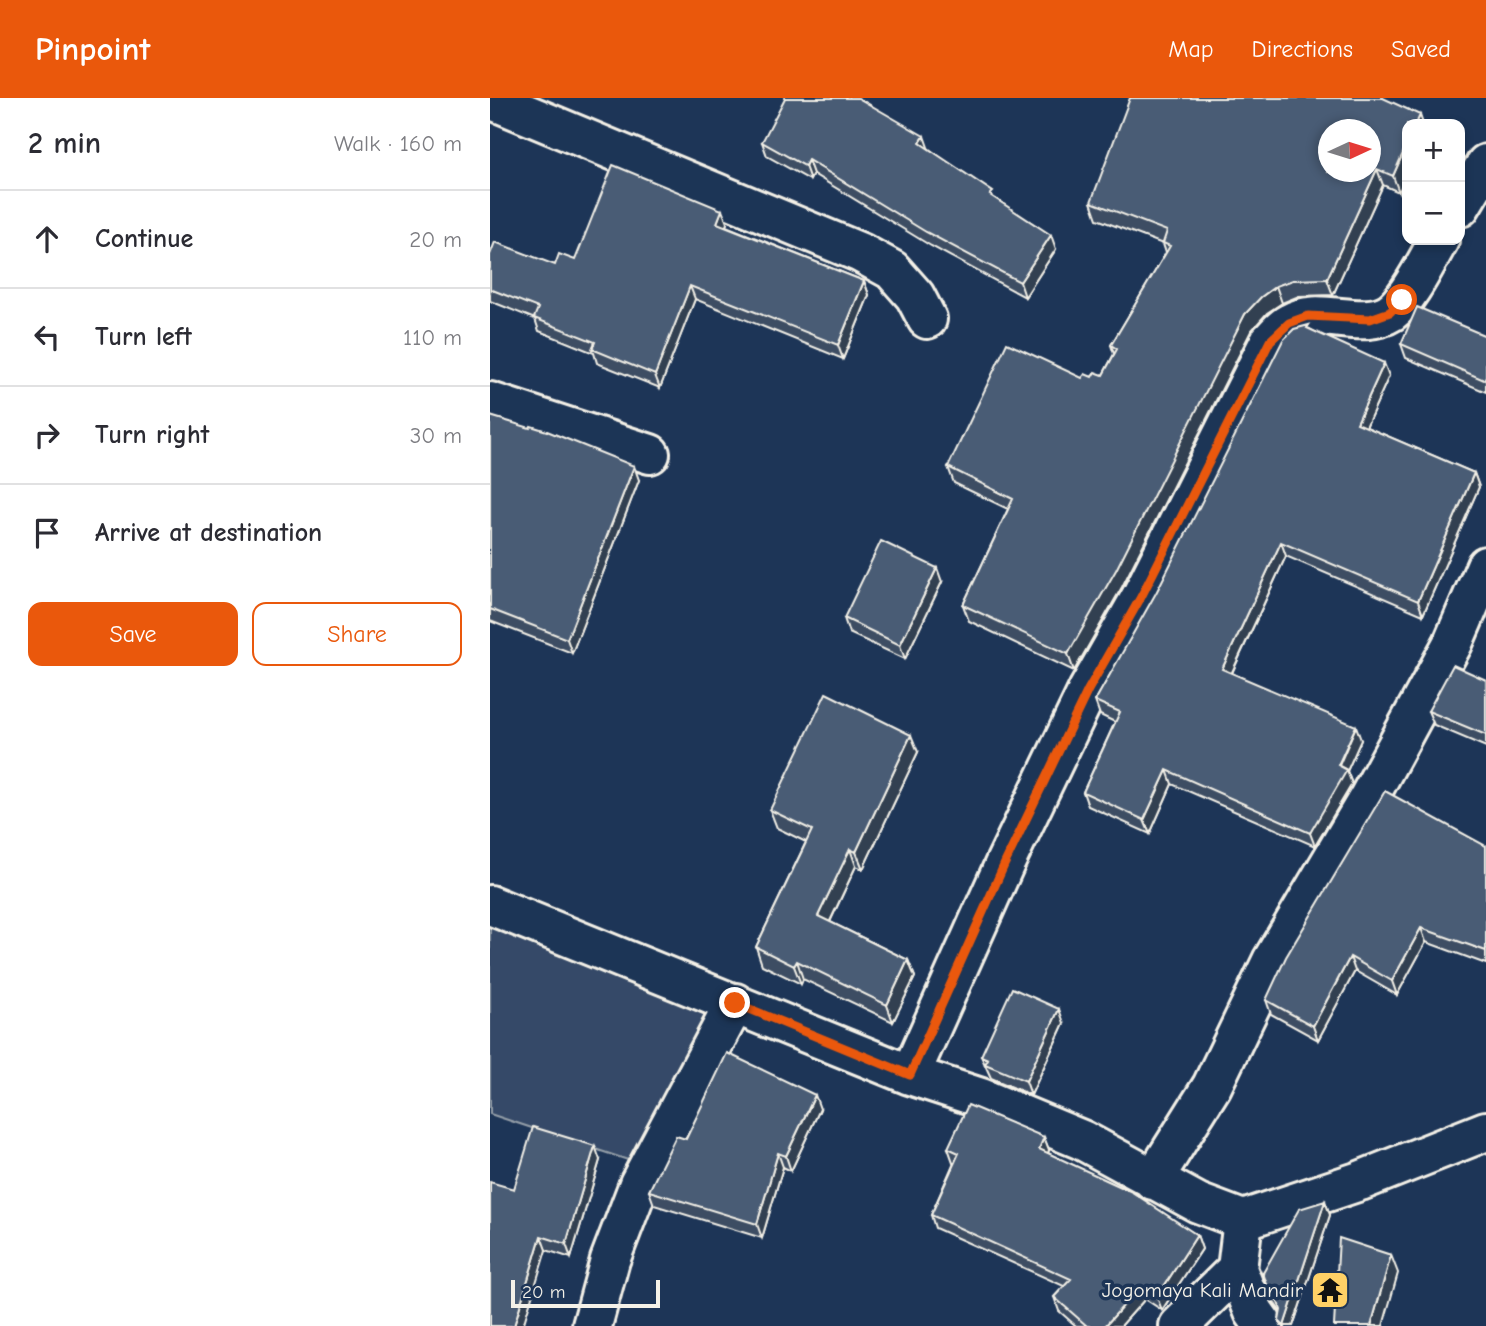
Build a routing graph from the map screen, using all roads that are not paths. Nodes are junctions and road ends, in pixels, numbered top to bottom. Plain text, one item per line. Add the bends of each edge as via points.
1 (490, 99) edge
2 (1486, 164) edge
3 (1465, 199) edge
4 (1436, 245) edge
5 (927, 319) dead end
6 (490, 402) edge
7 (650, 454) dead end
8 (1486, 566) edge
9 (490, 905) edge
10 (735, 1003) junction
11 (910, 1075) junction
12 (1486, 1131) edge
13 (1153, 1180) junction
14 (1243, 1220) junction
15 (1237, 1269) junction
16 (592, 1326) edge
17 (1180, 1326) edge
18 (1264, 1326) edge

1 - 5 street via 862,253 892,270 915,296
2 - 3 street
4 - 11 street via 1390,312 1370,319 1308,316 1289,323 1270,341 1141,597 1088,690
6 - 7 street
8 - 13 street via 1447,655 1272,961 1212,1086
9 - 10 street
10 - 11 street
10 - 16 street via 639,1184 610,1260
11 - 13 street via 981,1098 1082,1140
12 - 14 street via 1360,1181
13 - 14 street
14 - 15 street
15 - 17 street
15 - 18 street

